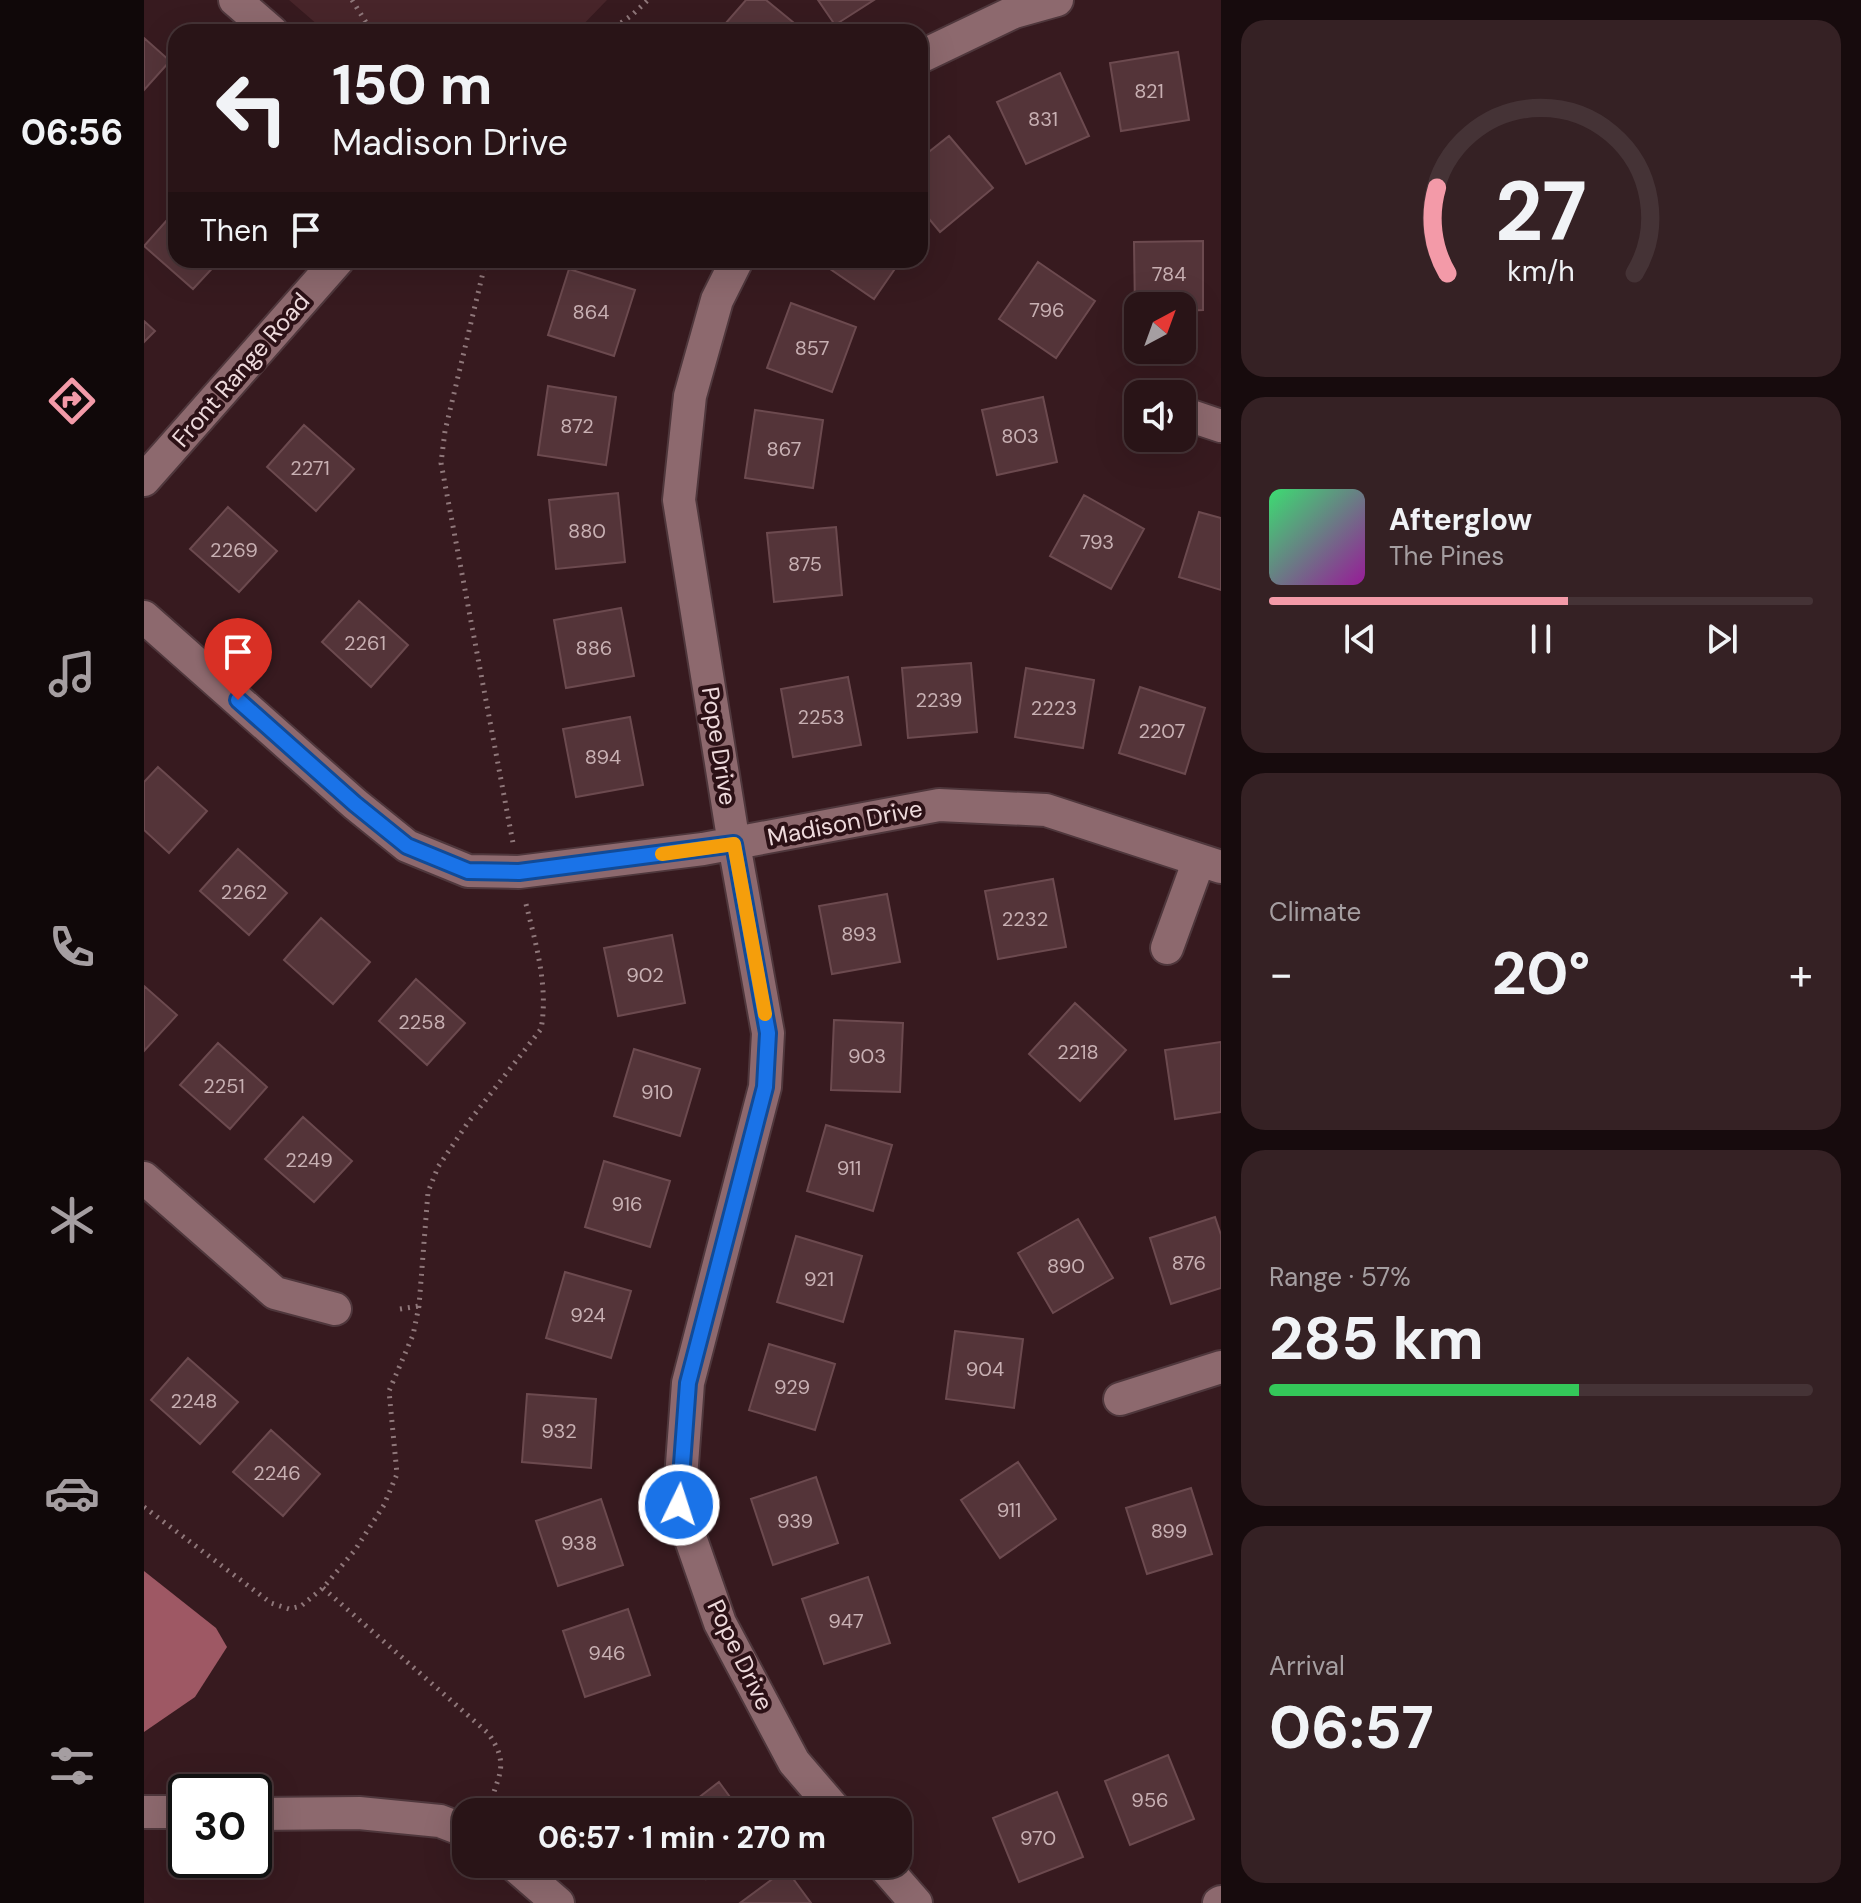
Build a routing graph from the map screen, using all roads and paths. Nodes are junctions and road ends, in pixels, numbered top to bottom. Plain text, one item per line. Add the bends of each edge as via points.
1 (235, 0) edge
2 (352, 0) edge
3 (648, 0) edge
4 (1057, 0) edge
5 (263, 24) edge
6 (367, 24) edge
7 (619, 24) edge
8 (928, 53) edge
9 (331, 268) edge
10 (484, 268) edge
11 (733, 268) edge
12 (1196, 418) edge
13 (1221, 426) edge
14 (144, 480) edge
15 (144, 617) edge
16 (734, 844) junction
17 (514, 847) dead end
18 (1210, 864) edge
19 (523, 894) dead end
20 (1167, 948) dead end
21 (144, 1178) edge
22 (419, 1306) junction
23 (335, 1309) dead end
24 (400, 1309) dead end
25 (1221, 1367) edge
26 (1120, 1399) dead end
27 (144, 1507) edge
28 (323, 1588) junction
29 (491, 1798) edge
30 (825, 1798) edge
31 (144, 1812) edge
32 (168, 1812) edge
33 (272, 1814) edge
34 (452, 1826) edge
35 (529, 1878) edge
36 (894, 1878) edge
37 (558, 1903) edge
38 (916, 1903) edge

1 - 5 street
2 - 6 path
3 - 7 path
4 - 8 street via 1014,12
9 - 14 street, Front Range Road
10 - 17 path via 441,463
11 - 16 street, Pope Drive via 717,300 690,396 679,500
12 - 13 street
15 - 16 street, Madison Drive via 407,846 468,871 519,872
16 - 18 street, Madison Drive via 939,805 1046,810
16 - 30 street, Pope Drive via 768,1033 765,1087 688,1383 679,1505 720,1623 794,1762
18 - 20 street, Madison Drive
19 - 22 path via 543,983 541,1029 438,1167 428,1192
21 - 23 street via 275,1293
22 - 24 path
22 - 28 path via 389,1391 397,1474 355,1550
25 - 26 street
27 - 28 path via 271,1603 289,1609 301,1606
28 - 29 path via 488,1733 502,1760
31 - 32 street
33 - 34 street via 359,1813
35 - 37 street
36 - 38 street

